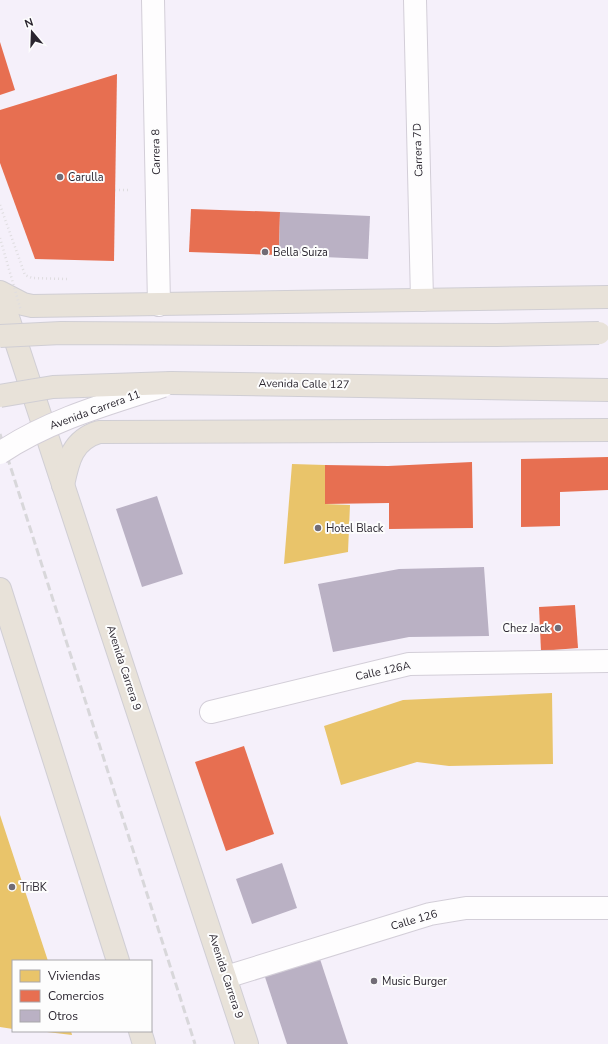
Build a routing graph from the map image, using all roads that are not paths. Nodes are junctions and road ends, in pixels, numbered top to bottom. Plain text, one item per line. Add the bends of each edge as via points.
1 (153, 0) edge
2 (415, 0) edge
3 (0, 292) edge
4 (608, 297) edge
5 (422, 300) junction
6 (158, 305) junction
7 (604, 333) edge
8 (0, 336) edge
9 (170, 383) junction
10 (608, 390) edge
11 (0, 396) edge
12 (608, 430) edge
13 (0, 452) edge
14 (63, 485) junction
15 (0, 589) edge
16 (608, 661) edge
17 (211, 712) dead end
18 (608, 908) edge
19 (118, 960) edge
20 (226, 977) junction
21 (140, 1032) edge
22 (144, 1044) edge
23 (247, 1044) edge

1 - 6 street, Carrera 8
2 - 5 street, Carrera 7D
3 - 6 main road via 32,306
3 - 14 main road, Avenida Carrera 9
4 - 5 main road
5 - 6 main road
7 - 8 main road, bridge via 61,333
9 - 10 main road, Avenida Calle 127
9 - 11 main road, Avenida Calle 127, bridge via 53,387
9 - 13 street, Avenida Carrera 11, bridge via 69,417
12 - 14 main road via 99,432 84,437 77,445
14 - 20 main road, Avenida Carrera 9
15 - 19 main road
16 - 17 street, Calle 126A via 409,664
18 - 20 street, Calle 126 via 459,909 430,914
20 - 23 main road, Avenida Carrera 9
21 - 22 main road

